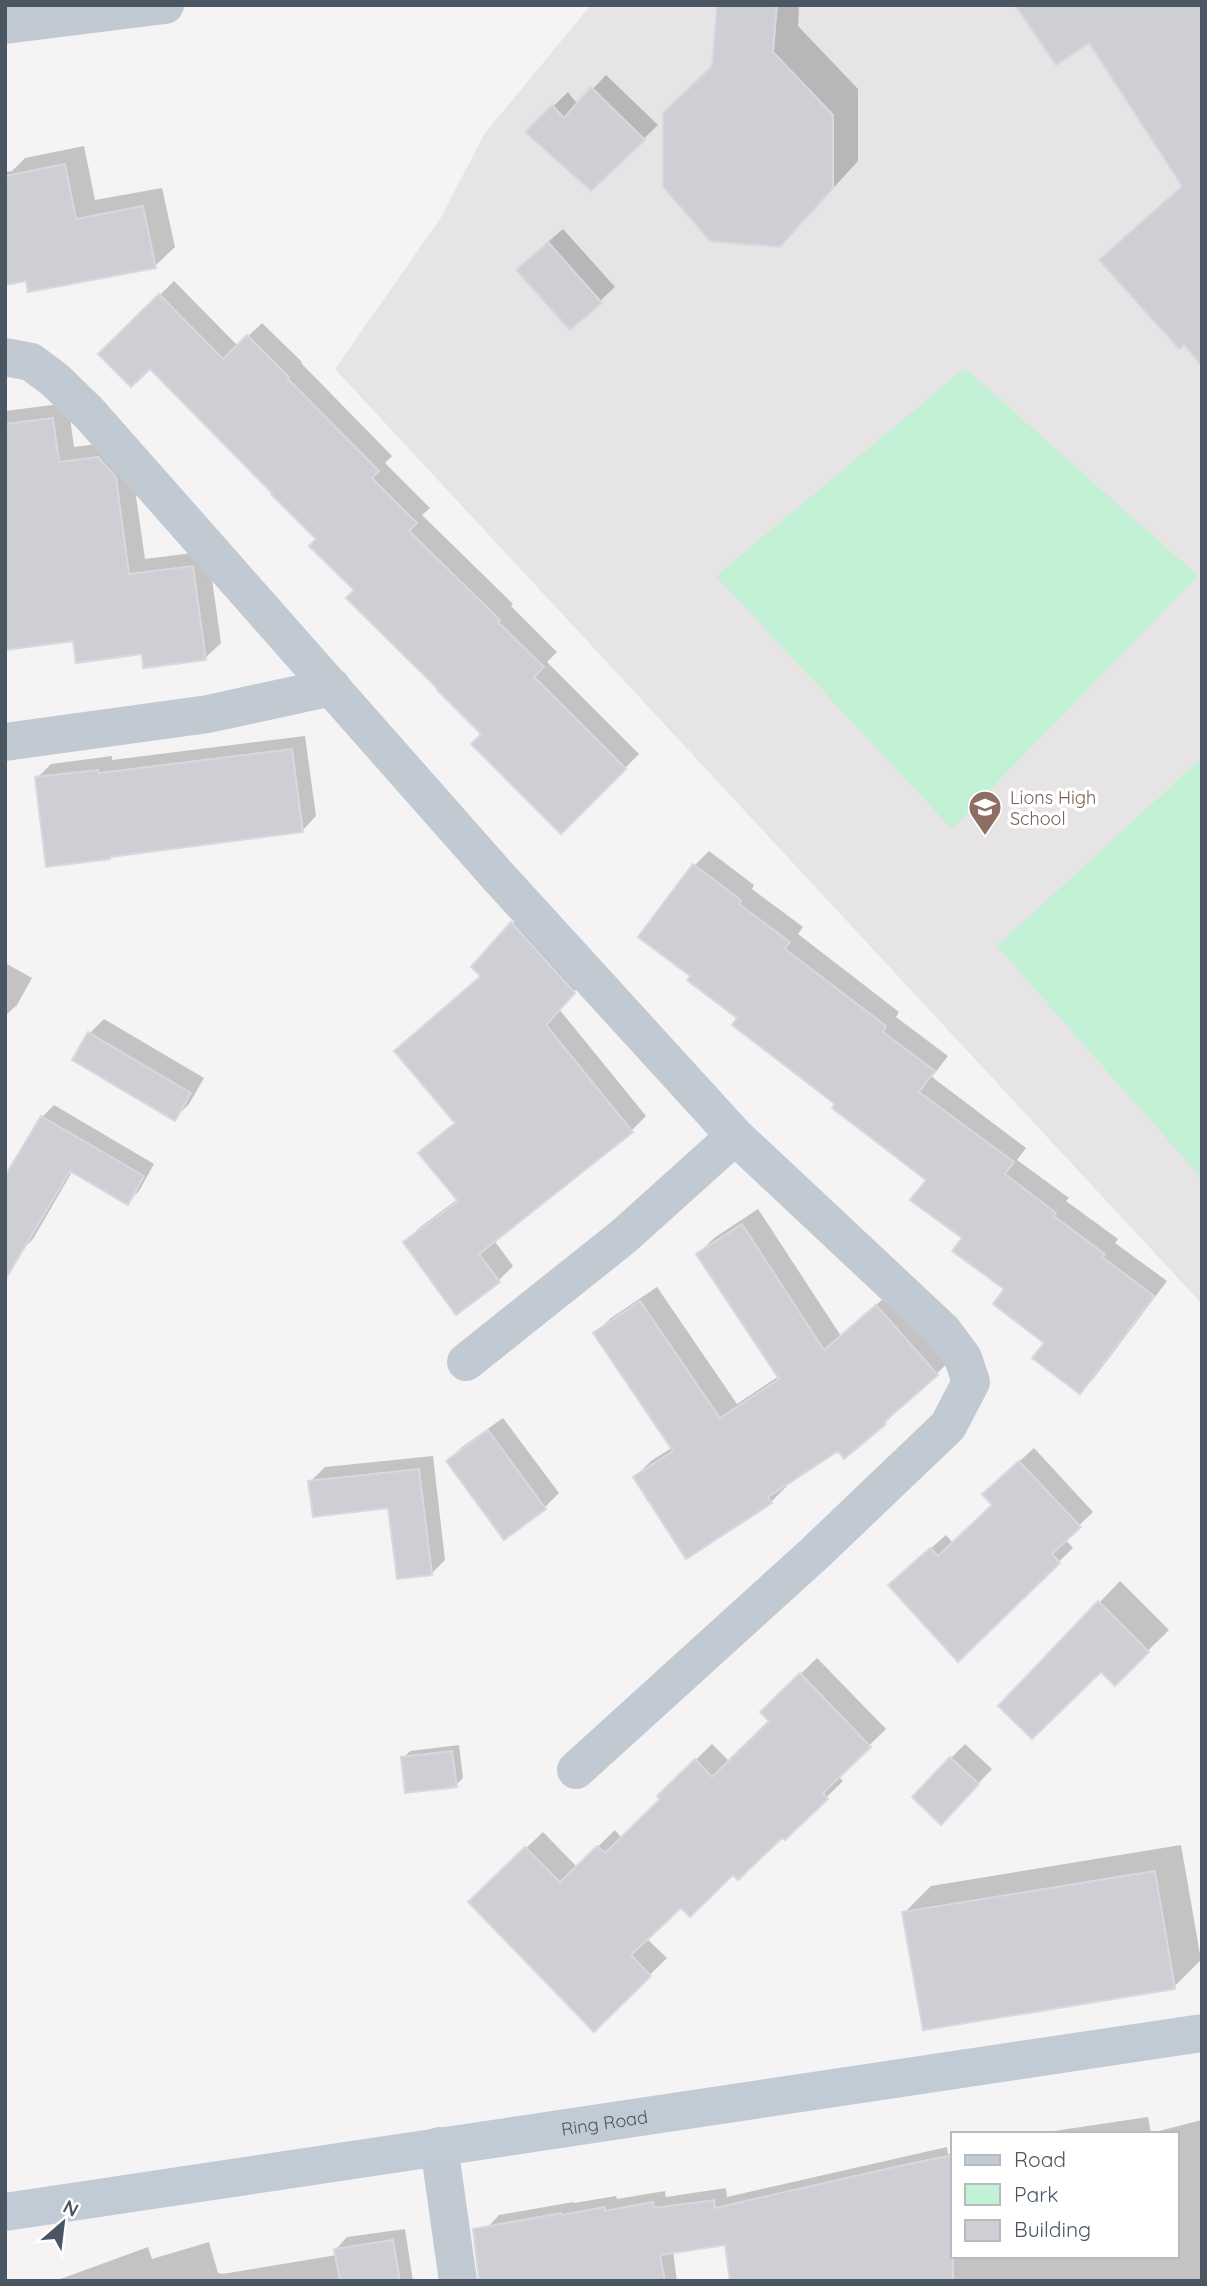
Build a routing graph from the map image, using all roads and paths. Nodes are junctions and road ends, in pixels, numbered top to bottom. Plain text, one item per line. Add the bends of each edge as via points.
1 (164, 5) edge
2 (5, 25) edge
3 (5, 357) edge
4 (332, 687) junction
5 (5, 742) edge
6 (735, 1136) junction
7 (466, 1362) dead end
8 (576, 1770) dead end
9 (1202, 2033) edge
10 (439, 2146) junction
11 (5, 2212) edge
12 (458, 2281) edge

1 - 2 street
3 - 4 street via 31,362 89,413
4 - 5 street via 208,715
4 - 6 street
6 - 7 street via 624,1236
6 - 8 street via 943,1331 963,1358 971,1382 948,1426
9 - 10 main road, Ring Road
10 - 11 main road, Ring Road
10 - 12 street

